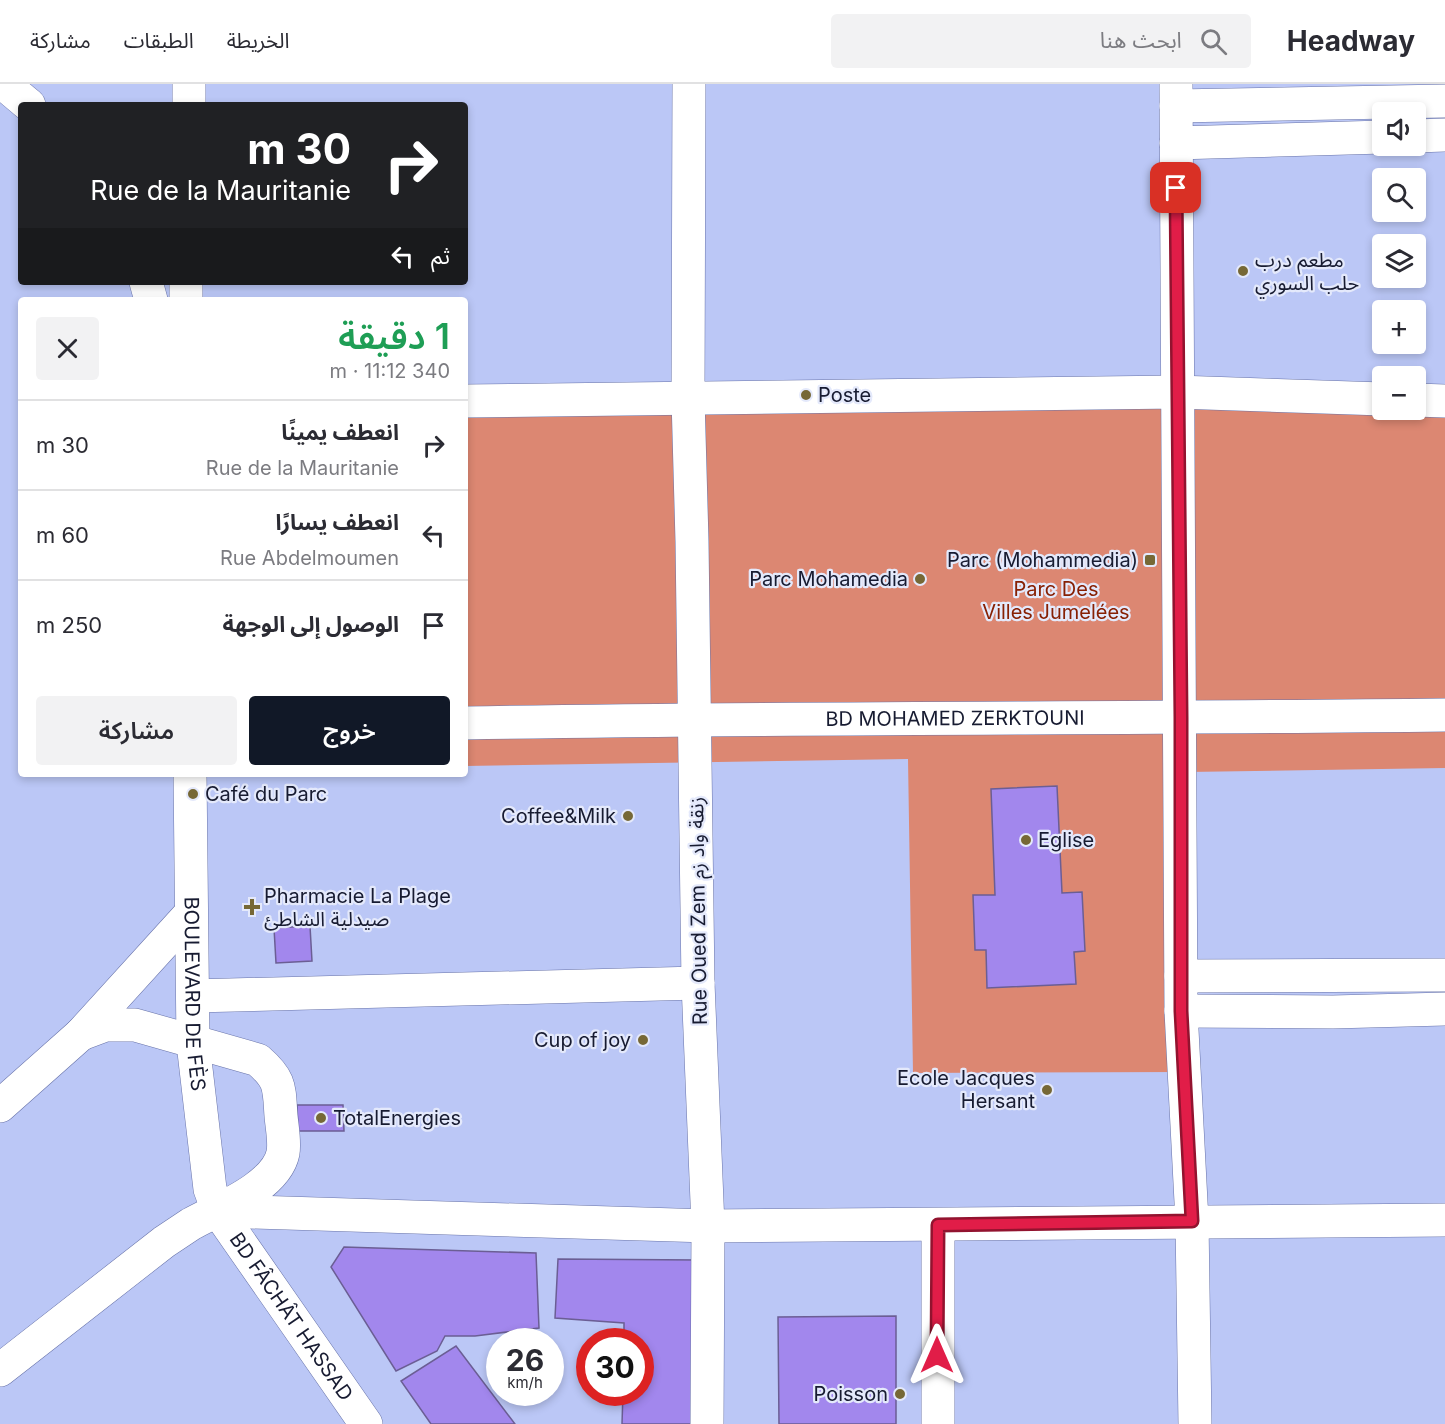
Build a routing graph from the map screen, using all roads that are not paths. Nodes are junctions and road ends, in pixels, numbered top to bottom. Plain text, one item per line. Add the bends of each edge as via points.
1 (4, 84) edge
2 (189, 84) edge
3 (689, 84) edge
4 (1176, 95) edge
5 (1445, 101) edge
6 (25, 102) edge
7 (189, 102) edge
8 (1445, 135) edge
9 (1426, 136) edge
10 (1372, 137) edge
11 (1176, 143) junction
12 (1177, 392) junction
13 (688, 398) junction
14 (1372, 399) edge
15 (1426, 400) edge
16 (468, 401) edge
17 (1445, 401) edge
18 (1445, 715) edge
19 (1181, 718) junction
20 (695, 719) junction
21 (468, 723) edge
22 (190, 777) edge
23 (191, 913) junction
24 (1445, 975) edge
25 (1181, 976) junction
26 (698, 983) junction
27 (193, 996) junction
28 (1445, 1009) edge
29 (1181, 1011) junction
30 (81, 1034) junction
31 (193, 1043) junction
32 (0, 1106) edge
33 (218, 1211) junction
34 (1445, 1220) edge
35 (1192, 1221) junction
36 (938, 1225) junction
37 (708, 1226) junction
38 (0, 1370) edge
39 (366, 1424) edge
40 (707, 1424) edge
41 (938, 1424) edge
42 (1195, 1424) edge

1 - 6 street
2 - 7 street
3 - 13 street, Rue Oued Zem زنقة واد زم
4 - 5 street
4 - 11 street
8 - 9 street
10 - 11 street
11 - 12 street
12 - 13 street
12 - 14 street
12 - 19 street
13 - 16 street
13 - 20 street, Rue Oued Zem زنقة واد زم
15 - 17 street
18 - 19 street, BD MOHAMED ZERKTOUNI
19 - 20 street, BD MOHAMED ZERKTOUNI
19 - 25 street
20 - 21 street, BD MOHAMED ZERKTOUNI
20 - 26 street, Rue Oued Zem زنقة واد زم
22 - 23 street, BOULEVARD DE FÈS
23 - 27 street, BOULEVARD DE FÈS
23 - 30 street
24 - 25 street
25 - 29 street
26 - 27 street
26 - 37 street, Rue Oued Zem زنقة واد زم
27 - 31 street, BOULEVARD DE FÈS
28 - 29 street
29 - 35 street
30 - 31 street via 105,1025 135,1026
30 - 32 street
31 - 33 street, BOULEVARD DE FÈS via 210,1189
31 - 33 street via 258,1060 279,1086 283,1152 275,1170
33 - 37 street
33 - 38 street via 164,1242
33 - 39 street, BD FÂCHÂT HASSAD
34 - 35 street
35 - 36 street
35 - 42 street
36 - 37 street
36 - 41 street
37 - 40 street, Rue Oued Zem زنقة واد زم

